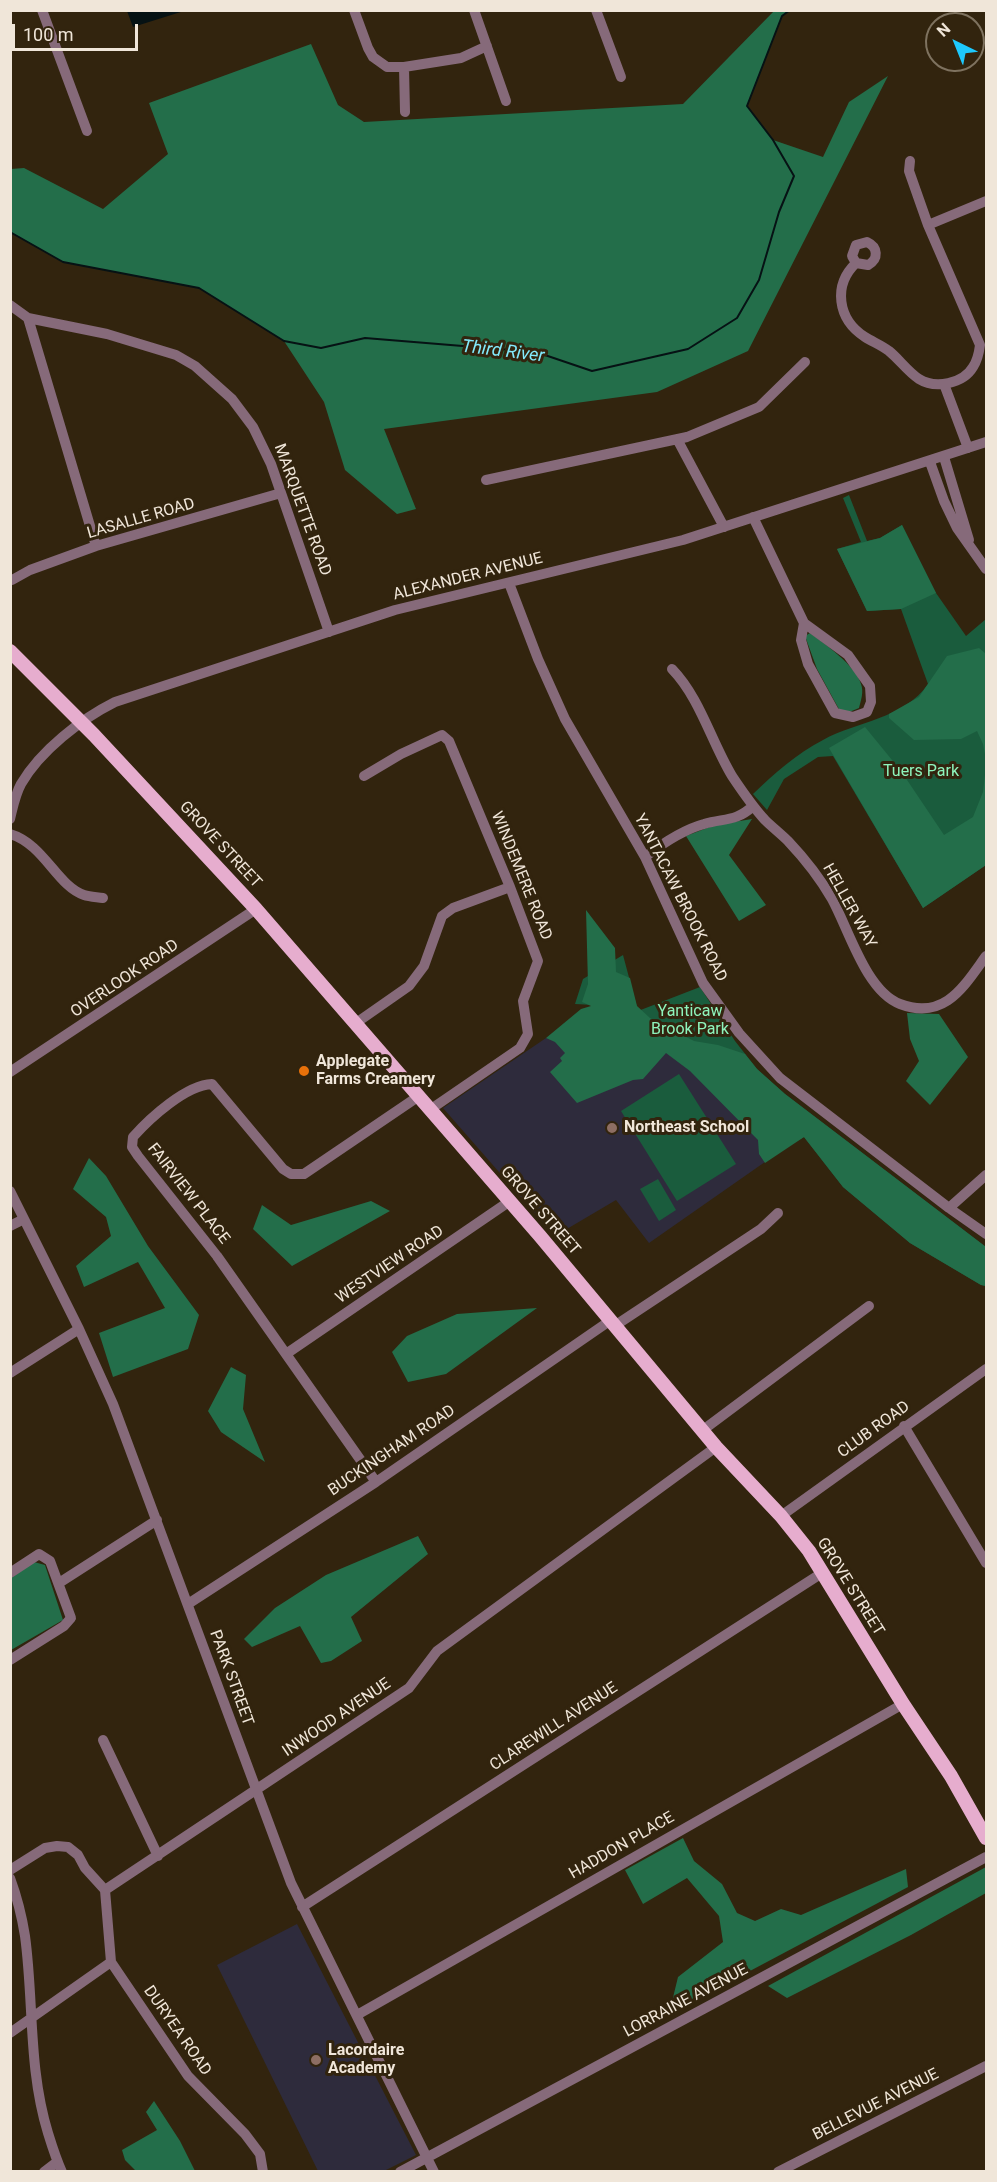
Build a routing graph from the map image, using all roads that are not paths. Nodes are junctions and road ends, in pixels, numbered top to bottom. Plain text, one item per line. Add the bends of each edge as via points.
1 (42, 10) edge
2 (354, 10) edge
3 (474, 10) edge
4 (596, 10) edge
5 (487, 46) junction
6 (404, 67) junction
7 (621, 77) dead end
8 (506, 101) dead end
9 (405, 112) dead end
10 (87, 130) dead end
11 (910, 161) dead end
12 (987, 201) edge
13 (928, 225) junction
14 (856, 262) dead end
15 (10, 305) edge
16 (28, 318) junction
17 (805, 362) dead end
18 (944, 384) junction
19 (677, 439) junction
20 (987, 442) edge
21 (968, 448) junction
22 (944, 457) junction
23 (930, 462) junction
24 (486, 480) dead end
25 (281, 493) junction
26 (753, 518) junction
27 (724, 527) junction
28 (96, 546) junction
29 (971, 546) junction
30 (987, 569) edge
31 (12, 580) edge
32 (509, 583) junction
33 (804, 623) junction
34 (329, 632) junction
35 (10, 651) edge
36 (672, 669) dead end
37 (82, 722) junction
38 (364, 776) dead end
39 (753, 806) junction
40 (10, 819) edge
41 (10, 834) edge
42 (645, 857) junction
43 (510, 886) junction
44 (103, 898) dead end
45 (256, 909) junction
46 (987, 956) edge
47 (356, 1023) junction
48 (10, 1072) edge
49 (419, 1096) junction
50 (431, 1109) junction
51 (987, 1175) edge
52 (10, 1191) edge
53 (510, 1201) junction
54 (949, 1208) junction
55 (778, 1213) dead end
56 (24, 1219) junction
57 (10, 1226) edge
58 (987, 1234) edge
59 (869, 1306) dead end
60 (613, 1322) junction
61 (79, 1329) junction
62 (286, 1354) junction
63 (987, 1369) edge
64 (10, 1373) edge
65 (904, 1426) junction
66 (703, 1430) junction
67 (716, 1447) junction
68 (376, 1482) junction
69 (781, 1516) junction
70 (157, 1520) junction
71 (987, 1563) edge
72 (10, 1573) edge
73 (822, 1573) junction
74 (59, 1583) junction
75 (188, 1604) junction
76 (10, 1660) edge
77 (903, 1704) junction
78 (103, 1740) dead end
79 (256, 1790) junction
80 (987, 1838) edge
81 (158, 1856) junction
82 (987, 1857) edge
83 (10, 1870) edge
84 (10, 1878) edge
85 (105, 1890) junction
86 (302, 1906) junction
87 (111, 1962) junction
88 (357, 2015) junction
89 (31, 2019) junction
90 (10, 2033) edge
91 (987, 2066) edge
92 (427, 2157) junction
93 (60, 2167) edge
94 (44, 2172) edge
95 (263, 2172) edge
96 (400, 2172) edge
97 (434, 2172) edge
98 (778, 2172) edge

1 - 10 street
2 - 6 street via 373,57 387,67
3 - 5 street
4 - 7 street
5 - 6 street via 460,58
5 - 8 street
6 - 9 street
11 - 13 street via 909,171
12 - 13 street
13 - 18 street via 980,345 973,368
14 - 18 street via 845,275 841,290 842,307 851,325 919,379
15 - 16 street, MARQUETTE ROAD
16 - 25 street, MARQUETTE ROAD via 107,334 176,355 195,366 232,399 253,427
16 - 28 street
17 - 19 street via 759,407
18 - 21 street
19 - 24 street
19 - 27 street
20 - 21 street, ALEXANDER AVENUE
21 - 22 street, ALEXANDER AVENUE
22 - 23 street, ALEXANDER AVENUE
22 - 29 street
23 - 26 street, ALEXANDER AVENUE
23 - 29 street via 957,528
25 - 28 street, LASALLE ROAD
25 - 34 street, MARQUETTE ROAD
26 - 27 street, ALEXANDER AVENUE
26 - 33 street
27 - 32 street, ALEXANDER AVENUE
28 - 31 street, LASALLE ROAD
29 - 30 street
32 - 34 street, ALEXANDER AVENUE via 394,610
32 - 42 street, YANTACAW BROOK ROAD via 565,719
33 - 33 street via 801,640 808,664 835,713 853,717 867,712 870,686 848,655
34 - 37 street, ALEXANDER AVENUE via 115,702
35 - 37 main road, GROVE STREET
36 - 39 street, HELLER WAY via 684,681 731,774
37 - 40 street, ALEXANDER AVENUE via 33,767 21,784
37 - 45 main road, GROVE STREET
38 - 43 street, WINDEMERE ROAD via 442,735 449,741
39 - 42 street via 743,815 683,832
39 - 46 street, HELLER WAY via 808,864 831,898 875,985 891,1000 918,1008 946,1002 958,994
41 - 44 street via 24,838 72,888 83,895
42 - 54 street, YANTACAW BROOK ROAD via 703,983 739,1033 780,1078
43 - 47 street via 442,916 424,966 409,986
43 - 50 street, WINDEMERE ROAD via 538,961 523,1002 528,1034 520,1048
45 - 47 main road, GROVE STREET
45 - 48 street, OVERLOOK ROAD
47 - 49 main road, GROVE STREET
49 - 50 main road, GROVE STREET
49 - 62 street, FAIRVIEW PLACE via 304,1174 291,1174 283,1169 212,1084 192,1089 133,1137 132,1147 138,1156 217,1256
50 - 53 main road, GROVE STREET
51 - 54 street
52 - 56 street, PARK STREET
53 - 60 main road, GROVE STREET
53 - 62 street, WESTVIEW ROAD
54 - 58 street, YANTACAW BROOK ROAD
55 - 60 street, BUCKINGHAM ROAD via 761,1229
56 - 57 street
56 - 61 street, PARK STREET
59 - 66 street
60 - 66 main road, GROVE STREET
60 - 68 street, BUCKINGHAM ROAD
61 - 64 street
61 - 70 street, PARK STREET via 113,1404
62 - 68 street, FAIRVIEW PLACE
63 - 65 street, CLUB ROAD
65 - 69 street, CLUB ROAD
65 - 71 street
66 - 67 main road, GROVE STREET
67 - 69 main road, GROVE STREET
67 - 79 street, INWOOD AVENUE via 437,1651 409,1688
68 - 75 street, BUCKINGHAM ROAD
69 - 73 main road, GROVE STREET
70 - 74 street
70 - 75 street, PARK STREET
72 - 74 street via 39,1554 50,1561
73 - 77 main road, GROVE STREET
73 - 86 street, CLAREWILL AVENUE
74 - 76 street via 71,1618
75 - 79 street, PARK STREET
77 - 80 main road, GROVE STREET
77 - 88 street, HADDON PLACE
78 - 81 street
79 - 81 street, INWOOD AVENUE
79 - 86 street, PARK STREET
81 - 85 street, INWOOD AVENUE
82 - 92 street, LORRAINE AVENUE
83 - 85 street via 45,1848 68,1847
84 - 89 street via 25,1936
85 - 87 street
86 - 88 street, PARK STREET
87 - 89 street
87 - 95 street, DURYEA ROAD via 188,2076 260,2154
88 - 92 street, PARK STREET
89 - 90 street
89 - 93 street via 39,2104
91 - 98 street, BELLEVUE AVENUE
92 - 96 street, LORRAINE AVENUE
92 - 97 street, PARK STREET
93 - 94 street

